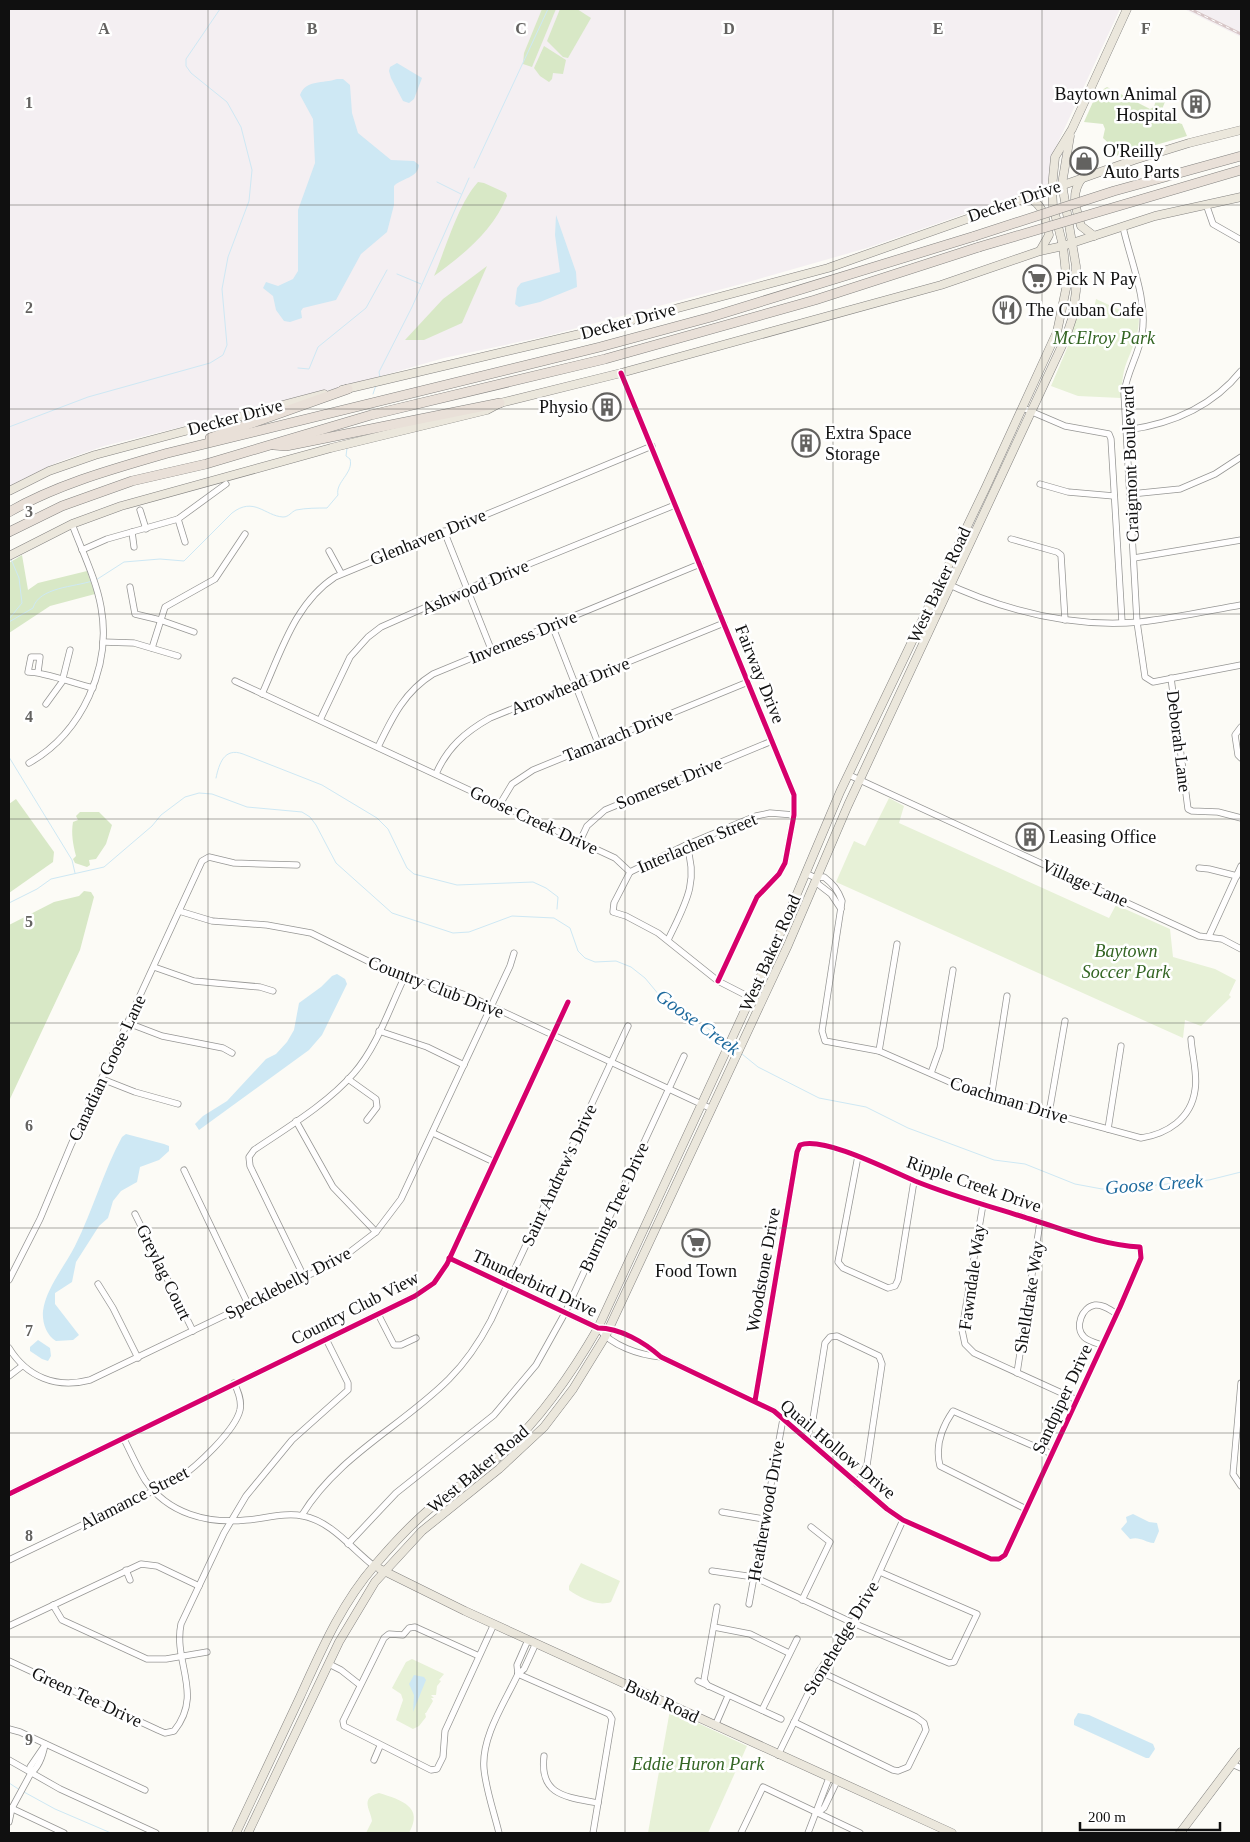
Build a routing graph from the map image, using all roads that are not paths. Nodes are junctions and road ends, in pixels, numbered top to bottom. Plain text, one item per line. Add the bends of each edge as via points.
1 (1127, 9) edge
2 (1072, 129) junction
3 (1241, 130) edge
4 (1241, 156) edge
5 (1241, 170) edge
6 (1082, 178) junction
7 (1062, 184) junction
8 (1052, 188) junction
9 (1027, 197) junction
10 (1241, 197) edge
11 (1206, 204) junction
12 (1123, 227) junction
13 (1094, 236) junction
14 (1241, 240) edge
15 (1073, 243) junction
16 (1063, 246) junction
17 (1040, 251) junction
18 (1046, 358) junction
19 (1056, 362) junction
20 (1241, 371) edge
21 (621, 373) junction
22 (348, 389) junction
23 (500, 403) junction
24 (1023, 408) junction
25 (1032, 413) junction
26 (1127, 430) junction
27 (268, 444) junction
28 (652, 446) junction
29 (168, 453) junction
30 (1241, 457) edge
31 (226, 484) dead end
32 (1040, 484) dead end
33 (986, 487) junction
34 (9, 491) edge
35 (996, 491) junction
36 (1131, 494) junction
37 (1114, 496) junction
38 (675, 505) junction
39 (140, 510) dead end
40 (9, 512) edge
41 (178, 519) junction
42 (72, 524) junction
43 (146, 528) junction
44 (444, 531) junction
45 (9, 532) edge
46 (132, 532) junction
47 (245, 534) dead end
48 (1011, 540) dead end
49 (1241, 540) edge
50 (185, 542) dead end
51 (134, 547) dead end
52 (82, 550) junction
53 (329, 551) dead end
54 (9, 556) edge
55 (1134, 558) junction
56 (700, 564) junction
57 (341, 573) junction
58 (941, 581) junction
59 (951, 586) junction
60 (130, 587) dead end
61 (467, 589) junction
62 (1241, 605) edge
63 (160, 620) junction
64 (1064, 620) junction
65 (1122, 622) junction
66 (1137, 622) junction
67 (724, 623) junction
68 (552, 626) junction
69 (194, 632) dead end
70 (103, 642) junction
71 (152, 648) junction
72 (491, 649) junction
73 (70, 650) dead end
74 (178, 656) dead end
75 (1241, 665) edge
76 (38, 672) dead end
77 (1171, 678) junction
78 (62, 681) junction
79 (235, 681) dead end
80 (893, 681) junction
81 (748, 682) junction
82 (575, 684) junction
83 (904, 686) junction
84 (93, 688) junction
85 (262, 694) junction
86 (46, 704) dead end
87 (320, 720) junction
88 (1240, 727) edge
89 (772, 741) junction
90 (598, 743) junction
91 (378, 747) junction
92 (1241, 758) edge
93 (29, 763) dead end
94 (436, 774) junction
95 (849, 775) junction
96 (860, 780) junction
97 (500, 804) junction
98 (794, 815) junction
99 (1241, 818) edge
100 (580, 840) junction
101 (686, 845) junction
102 (297, 865) dead end
103 (1241, 866) edge
104 (1199, 868) dead end
105 (630, 872) junction
106 (805, 873) junction
107 (1237, 876) junction
108 (816, 878) junction
109 (179, 911) junction
110 (1209, 936) junction
111 (668, 940) junction
112 (897, 944) dead end
113 (1241, 949) edge
114 (514, 954) dead end
115 (154, 967) junction
116 (953, 970) dead end
117 (405, 976) junction
118 (718, 981) junction
119 (273, 991) dead end
120 (1007, 996) dead end
121 (750, 998) junction
122 (568, 1002) dead end
123 (761, 1003) junction
124 (492, 1007) junction
125 (1065, 1021) dead end
126 (128, 1023) junction
127 (628, 1026) dead end
128 (379, 1031) junction
129 (553, 1035) junction
130 (1191, 1039) dead end
131 (1121, 1046) dead end
132 (879, 1051) junction
133 (232, 1054) dead end
134 (684, 1056) dead end
135 (611, 1062) junction
136 (464, 1065) junction
137 (931, 1073) junction
138 (102, 1079) junction
139 (348, 1079) junction
140 (669, 1089) junction
141 (992, 1098) junction
142 (178, 1104) dead end
143 (701, 1104) junction
144 (712, 1109) junction
145 (1048, 1113) junction
146 (367, 1120) dead end
147 (296, 1121) junction
148 (1108, 1129) junction
149 (433, 1133) junction
150 (800, 1145) joint
151 (858, 1156) junction
152 (494, 1162) junction
153 (184, 1170) dead end
154 (914, 1180) junction
155 (983, 1204) junction
156 (135, 1214) dead end
157 (1040, 1222) junction
158 (376, 1232) junction
159 (637, 1243) junction
160 (647, 1247) junction
161 (1140, 1247) joint
162 (450, 1258) junction
163 (304, 1277) junction
164 (9, 1280) edge
165 (98, 1284) dead end
166 (507, 1286) junction
167 (248, 1304) junction
168 (566, 1313) junction
169 (378, 1314) junction
170 (1117, 1314) junction
171 (598, 1328) junction
172 (610, 1328) junction
173 (193, 1331) junction
174 (605, 1337) junction
175 (416, 1338) dead end
176 (326, 1339) junction
177 (1102, 1346) junction
178 (9, 1348) edge
179 (661, 1356) junction
180 (138, 1358) junction
181 (22, 1366) junction
182 (1017, 1373) junction
183 (9, 1376) edge
184 (234, 1383) junction
185 (1241, 1383) edge
186 (755, 1400) junction
187 (1077, 1400) junction
188 (1240, 1407) edge
189 (536, 1418) junction
190 (783, 1419) junction
191 (544, 1427) junction
192 (807, 1438) junction
193 (124, 1439) junction
194 (1052, 1454) junction
195 (857, 1484) junction
196 (459, 1486) junction
197 (1241, 1486) edge
198 (154, 1490) junction
199 (9, 1494) edge
200 (466, 1494) junction
201 (1026, 1509) junction
202 (722, 1512) dead end
203 (302, 1516) junction
204 (764, 1520) junction
205 (903, 1520) junction
206 (230, 1522) junction
207 (811, 1528) dead end
208 (348, 1544) junction
209 (999, 1559) joint
210 (9, 1560) edge
211 (374, 1566) junction
212 (126, 1570) junction
213 (712, 1571) dead end
214 (384, 1572) junction
215 (880, 1572) junction
216 (754, 1578) junction
217 (130, 1580) dead end
218 (199, 1586) junction
219 (802, 1600) junction
220 (749, 1604) dead end
221 (53, 1605) junction
222 (716, 1607) dead end
223 (853, 1623) junction
224 (494, 1624) junction
225 (9, 1626) edge
226 (714, 1627) junction
227 (797, 1639) dead end
228 (528, 1640) junction
229 (536, 1643) junction
230 (207, 1652) dead end
231 (789, 1653) junction
232 (183, 1656) junction
233 (479, 1656) junction
234 (318, 1658) junction
235 (9, 1661) edge
236 (329, 1664) junction
237 (818, 1671) junction
238 (518, 1674) junction
239 (698, 1681) dead end
240 (360, 1685) junction
241 (708, 1686) junction
242 (728, 1696) junction
243 (762, 1710) junction
244 (781, 1719) dead end
245 (794, 1722) junction
246 (715, 1726) junction
247 (9, 1729) edge
248 (45, 1744) junction
249 (380, 1746) junction
250 (1241, 1752) edge
251 (778, 1754) junction
252 (544, 1756) dead end
253 (272, 1757) junction
254 (9, 1760) edge
255 (374, 1760) dead end
256 (282, 1762) junction
257 (1232, 1764) junction
258 (1241, 1768) edge
259 (31, 1773) junction
260 (833, 1779) junction
261 (145, 1790) dead end
262 (598, 1803) junction
263 (10, 1808) edge
264 (817, 1813) junction
265 (9, 1822) edge
266 (64, 1833) edge
267 (156, 1833) edge
268 (236, 1833) edge
269 (248, 1833) edge
270 (499, 1833) edge
271 (593, 1833) edge
272 (742, 1833) edge
273 (808, 1833) edge
274 (860, 1833) edge
275 (952, 1833) edge
276 (1180, 1833) edge

1 - 2 main road, West Baker Road
2 - 7 main road, West Baker Road
2 - 8 main road, West Baker Road via 1055,157
3 - 6 main road, Decker Drive via 1175,147
4 - 29 highway, Decker Drive, bridge via 1114,191 693,322
5 - 27 highway, Decker Drive, bridge via 979,247 815,300 605,359 372,415
6 - 7 main road, Decker Drive
6 - 13 main road via 1075,187 1074,196 1081,226
7 - 8 main road, Decker Drive
7 - 15 main road, West Baker Road
8 - 9 main road, Decker Drive
8 - 16 main road, West Baker Road
9 - 17 main road via 1037,201 1043,210 1049,235
9 - 22 main road, Decker Drive via 828,268 598,330
10 - 11 main road
11 - 12 main road
11 - 14 street via 1213,224
12 - 13 main road
12 - 26 street, Craigmont Boulevard via 1144,316 1142,333 1125,384
13 - 15 main road
15 - 16 main road
15 - 19 main road, West Baker Road via 1075,302
16 - 17 main road
16 - 18 main road, West Baker Road via 1065,300
17 - 21 main road via 941,284
18 - 19 main road
18 - 24 main road, West Baker Road
19 - 25 main road, West Baker Road
20 - 26 street via 1221,392 1185,415 1156,426
21 - 23 main road
21 - 28 street, Fairway Drive
22 - 29 highway
22 - 34 main road, Decker Drive via 95,455 49,471
23 - 27 highway via 286,446
23 - 42 main road via 487,410 147,498
24 - 25 street
24 - 33 main road, West Baker Road
25 - 35 main road, West Baker Road
25 - 37 street via 1065,426 1109,434
26 - 36 street, Craigmont Boulevard
27 - 45 highway, Decker Drive via 101,491
28 - 38 street, Fairway Drive
28 - 44 street, Glenhaven Drive
29 - 40 highway, Decker Drive via 56,489
30 - 36 street via 1215,474 1180,488
31 - 41 street
32 - 37 street via 1068,492
33 - 35 main road
33 - 58 main road, West Baker Road
35 - 59 main road, West Baker Road
36 - 55 street, Craigmont Boulevard
37 - 65 street
38 - 56 street, Fairway Drive
38 - 61 street, Ashwood Drive
39 - 43 street
41 - 43 street
41 - 50 street
42 - 52 street
42 - 54 main road
43 - 46 street
44 - 57 street, Glenhaven Drive
44 - 61 street
46 - 51 street
46 - 52 street
47 - 63 street via 215,579 172,601 165,607
48 - 64 street via 1061,555
49 - 55 street
52 - 70 street via 101,606
53 - 57 street
55 - 66 street, Craigmont Boulevard
56 - 67 street, Fairway Drive
56 - 68 street, Inverness Drive
57 - 85 street, Glenhaven Drive via 318,589 302,609
58 - 59 street
58 - 80 main road, West Baker Road
59 - 64 street via 1024,613
59 - 83 main road, West Baker Road
60 - 63 street via 135,614
61 - 72 street
61 - 87 street, Ashwood Drive via 390,622 368,637 350,657
62 - 66 street
63 - 69 street
63 - 71 street
64 - 65 street
65 - 66 street
66 - 77 street, Craigmont Boulevard via 1145,677 1153,682
67 - 81 street, Fairway Drive
67 - 82 street, Arrowhead Drive
68 - 72 street, Inverness Drive
68 - 82 street
70 - 71 street via 134,643
70 - 84 street
71 - 74 street
72 - 91 street, Inverness Drive via 423,680 408,693
73 - 78 street
75 - 77 street, Craigmont Boulevard
76 - 78 street
77 - 99 street, Deborah Lane via 1188,809
78 - 84 street
78 - 86 street
79 - 85 street, Goose Creek Drive
80 - 83 main road
80 - 95 main road, West Baker Road
81 - 89 street, Fairway Drive
81 - 90 street, Tamarach Drive
82 - 90 street
82 - 94 street, Arrowhead Drive via 476,726 445,755
83 - 96 main road, West Baker Road
84 - 93 street via 66,734
85 - 87 street, Goose Creek Drive
87 - 91 street, Goose Creek Drive
88 - 92 street via 1235,735
89 - 98 street, Fairway Drive via 792,789
89 - 100 street, Somerset Drive via 612,806 595,817
90 - 97 street, Tamarach Drive via 526,773 512,784
91 - 94 street, Goose Creek Drive
94 - 97 street, Goose Creek Drive
95 - 96 street, Village Lane
95 - 106 main road, West Baker Road
96 - 108 main road, West Baker Road
96 - 110 street, Village Lane via 1199,936
97 - 100 street, Goose Creek Drive
98 - 101 street, Interlachen Street via 762,814
98 - 118 street, Fairway Drive via 785,863 757,897
100 - 105 street, Goose Creek Drive via 615,858
101 - 105 street, Interlachen Street
101 - 111 street via 692,860 692,882
102 - 109 street, Canadian Goose Lane via 234,863 205,858
103 - 107 street
104 - 107 street
105 - 111 street via 612,912 644,925
106 - 108 street, Coachman Drive
106 - 121 main road, West Baker Road
107 - 110 street
108 - 123 main road, West Baker Road
108 - 132 street, Coachman Drive via 841,909 823,1037 830,1042
109 - 115 street, Canadian Goose Lane
109 - 117 street, Country Club Drive via 212,921 267,924 311,933 365,961
110 - 113 street, Village Lane
111 - 118 street
112 - 132 street
114 - 124 street, Specklebelly Drive
115 - 119 street via 194,981
115 - 126 street, Canadian Goose Lane
116 - 137 street via 940,1048
117 - 124 street, Country Club Drive via 462,993
117 - 128 street
118 - 121 street
120 - 141 street
121 - 123 street
121 - 143 main road, West Baker Road
122 - 129 street, Country Club View
123 - 144 main road, West Baker Road
124 - 129 street, Country Club Drive
124 - 136 street, Specklebelly Drive
125 - 145 street
126 - 133 street via 154,1034 223,1048
126 - 138 street, Canadian Goose Lane
127 - 135 street, Saint Andrew's Drive
128 - 136 street via 428,1047
128 - 139 street via 368,1053
129 - 135 street, Country Club Drive
129 - 152 street, Country Club View
130 - 148 street, Coachman Drive via 1196,1090 1189,1109 1176,1126 1158,1136 1141,1138
131 - 148 street
132 - 137 street, Coachman Drive
134 - 140 street, Burning Tree Drive
135 - 140 street, Country Club Drive
135 - 166 street, Saint Andrew's Drive
136 - 149 street, Specklebelly Drive
137 - 141 street, Coachman Drive via 956,1087
138 - 142 street
138 - 164 street, Canadian Goose Lane via 40,1219
139 - 146 street via 376,1099 377,1107
139 - 147 street
140 - 143 street, Country Club Drive
140 - 168 street, Burning Tree Drive
141 - 145 street, Coachman Drive
143 - 144 street, Country Club Drive
143 - 159 main road, West Baker Road
144 - 160 main road, West Baker Road
145 - 148 street, Coachman Drive
147 - 158 street via 333,1187
147 - 163 street via 254,1150 249,1157 250,1166
149 - 152 street
149 - 158 street, Specklebelly Drive via 401,1199
150 - 151 street, Ripple Creek Drive via 812,1144
150 - 186 street, Woodstone Drive
151 - 154 street, Ripple Creek Drive
151 - 154 street via 838,1262 844,1268 888,1288 895,1286 898,1280
152 - 162 street, Country Club View
153 - 167 street
154 - 155 street, Ripple Creek Drive
155 - 157 street, Ripple Creek Drive
155 - 182 street, Fawndale Way via 963,1338 974,1353
156 - 173 street, Greylag Court
157 - 161 street, Ripple Creek Drive via 1104,1242
157 - 182 street, Shelldrake Way
158 - 163 street, Specklebelly Drive via 348,1255
159 - 160 main road
159 - 171 main road, West Baker Road
160 - 172 main road, West Baker Road
161 - 170 street, Sandpiper Drive via 1142,1258
162 - 166 street, Thunderbird Drive
162 - 169 street, Country Club View via 441,1274 423,1291
163 - 167 street, Specklebelly Drive
165 - 180 street via 114,1308
166 - 168 street, Thunderbird Drive
166 - 203 street, Saint Andrew's Drive via 483,1334 460,1368 435,1392 360,1450
167 - 173 street, Specklebelly Drive
168 - 171 street, Thunderbird Drive
168 - 208 street, Burning Tree Drive via 540,1358 504,1404 478,1429 396,1493
169 - 175 street via 394,1345
169 - 176 street, Country Club View
170 - 177 street, Sandpiper Drive
170 - 177 street via 1102,1306 1094,1306 1080,1318 1084,1337
171 - 172 street, Thunderbird Drive
171 - 174 street, Quail Hollow Drive
171 - 189 main road, West Baker Road via 578,1364
172 - 174 main road, West Baker Road
172 - 179 street, Quail Hollow Drive via 648,1346
173 - 180 street, Specklebelly Drive
174 - 179 street, Quail Hollow Drive via 644,1356
174 - 191 main road, West Baker Road via 573,1389
176 - 184 street, Country Club View
176 - 206 street via 348,1383 348,1390 280,1453
177 - 187 street, Sandpiper Drive
178 - 181 street
179 - 186 street, Quail Hollow Drive
180 - 181 street, Specklebelly Drive via 97,1377 74,1383 42,1378
181 - 183 street
182 - 187 street, Fawndale Way
184 - 193 street, Country Club View
184 - 198 street, Alamance Street via 240,1404 234,1422 194,1468
185 - 188 street
186 - 190 street, Quail Hollow Drive
187 - 194 street, Sandpiper Drive
188 - 197 street via 1233,1474
189 - 191 main road
189 - 196 main road, West Baker Road via 504,1451
190 - 192 street, Quail Hollow Drive
190 - 204 street, Heatherwood Drive
191 - 200 main road, West Baker Road via 499,1469
192 - 195 street, Quail Hollow Drive
192 - 195 street via 826,1343 830,1337 837,1336 878,1356 882,1364 867,1464
193 - 198 street via 145,1480
193 - 199 street, Country Club View
194 - 201 street, Sandpiper Drive
194 - 201 street via 953,1411 943,1425 937,1457 940,1466
195 - 205 street, Quail Hollow Drive
196 - 200 main road
196 - 211 main road, West Baker Road via 430,1508
198 - 206 street via 171,1505 191,1515
198 - 210 street, Alamance Street
200 - 214 main road, West Baker Road via 422,1531
201 - 209 street, Sandpiper Drive via 1005,1554
202 - 204 street
203 - 206 street
203 - 208 street via 322,1522
204 - 216 street, Heatherwood Drive
205 - 209 street, Quail Hollow Drive via 992,1559
205 - 215 street, Stonehedge Drive
206 - 218 street
207 - 219 street via 830,1542
208 - 211 street
211 - 214 main road, Bush Road
211 - 234 main road, West Baker Road via 346,1604
212 - 217 street
212 - 218 street via 151,1564
212 - 221 street
213 - 216 street
214 - 224 main road, Bush Road
214 - 236 main road, West Baker Road via 353,1617
215 - 223 street, Stonehedge Drive
215 - 223 street via 976,1614 957,1660 949,1663
216 - 219 street
216 - 220 street, Heatherwood Drive
218 - 232 street via 180,1630
219 - 223 street
221 - 225 street
221 - 232 street via 62,1620 143,1658 158,1660
222 - 226 street
223 - 237 street, Stonehedge Drive
224 - 228 main road, Bush Road
224 - 233 street
226 - 231 street via 750,1634
226 - 241 street via 704,1680
227 - 231 street
228 - 229 main road, Bush Road
228 - 238 street via 517,1665
229 - 238 street via 524,1670
229 - 246 main road, Bush Road
230 - 232 street
231 - 243 street
232 - 235 street, Green Tee Drive via 187,1704 176,1728 165,1733
233 - 240 street via 414,1627 409,1628 403,1635 389,1634 384,1638
233 - 249 street via 445,1732 443,1757 437,1769 431,1770
234 - 236 main road
234 - 253 main road, West Baker Road
236 - 240 street
236 - 256 main road, West Baker Road
237 - 245 street, Stonehedge Drive
237 - 245 street via 916,1716 924,1722 926,1730 908,1767 898,1771
238 - 262 street via 609,1714 612,1719
238 - 270 street via 488,1738 485,1754 484,1768
239 - 241 street
240 - 249 street via 343,1721 344,1726
241 - 242 street
242 - 243 street
242 - 246 street
243 - 244 street
245 - 251 street, Stonehedge Drive
246 - 251 main road, Bush Road
247 - 248 street
248 - 259 street via 36,1770
248 - 261 street
249 - 255 street
250 - 257 main road
251 - 260 main road, Bush Road
252 - 262 street via 542,1769 555,1792
253 - 256 main road
253 - 268 main road, West Baker Road
254 - 259 street
256 - 269 main road, West Baker Road
257 - 258 street
257 - 276 main road
259 - 263 street
259 - 267 street
260 - 264 street via 824,1808
260 - 275 main road, Bush Road
262 - 271 street
263 - 265 street
263 - 266 street
264 - 272 street via 763,1787
264 - 273 street
264 - 274 street

